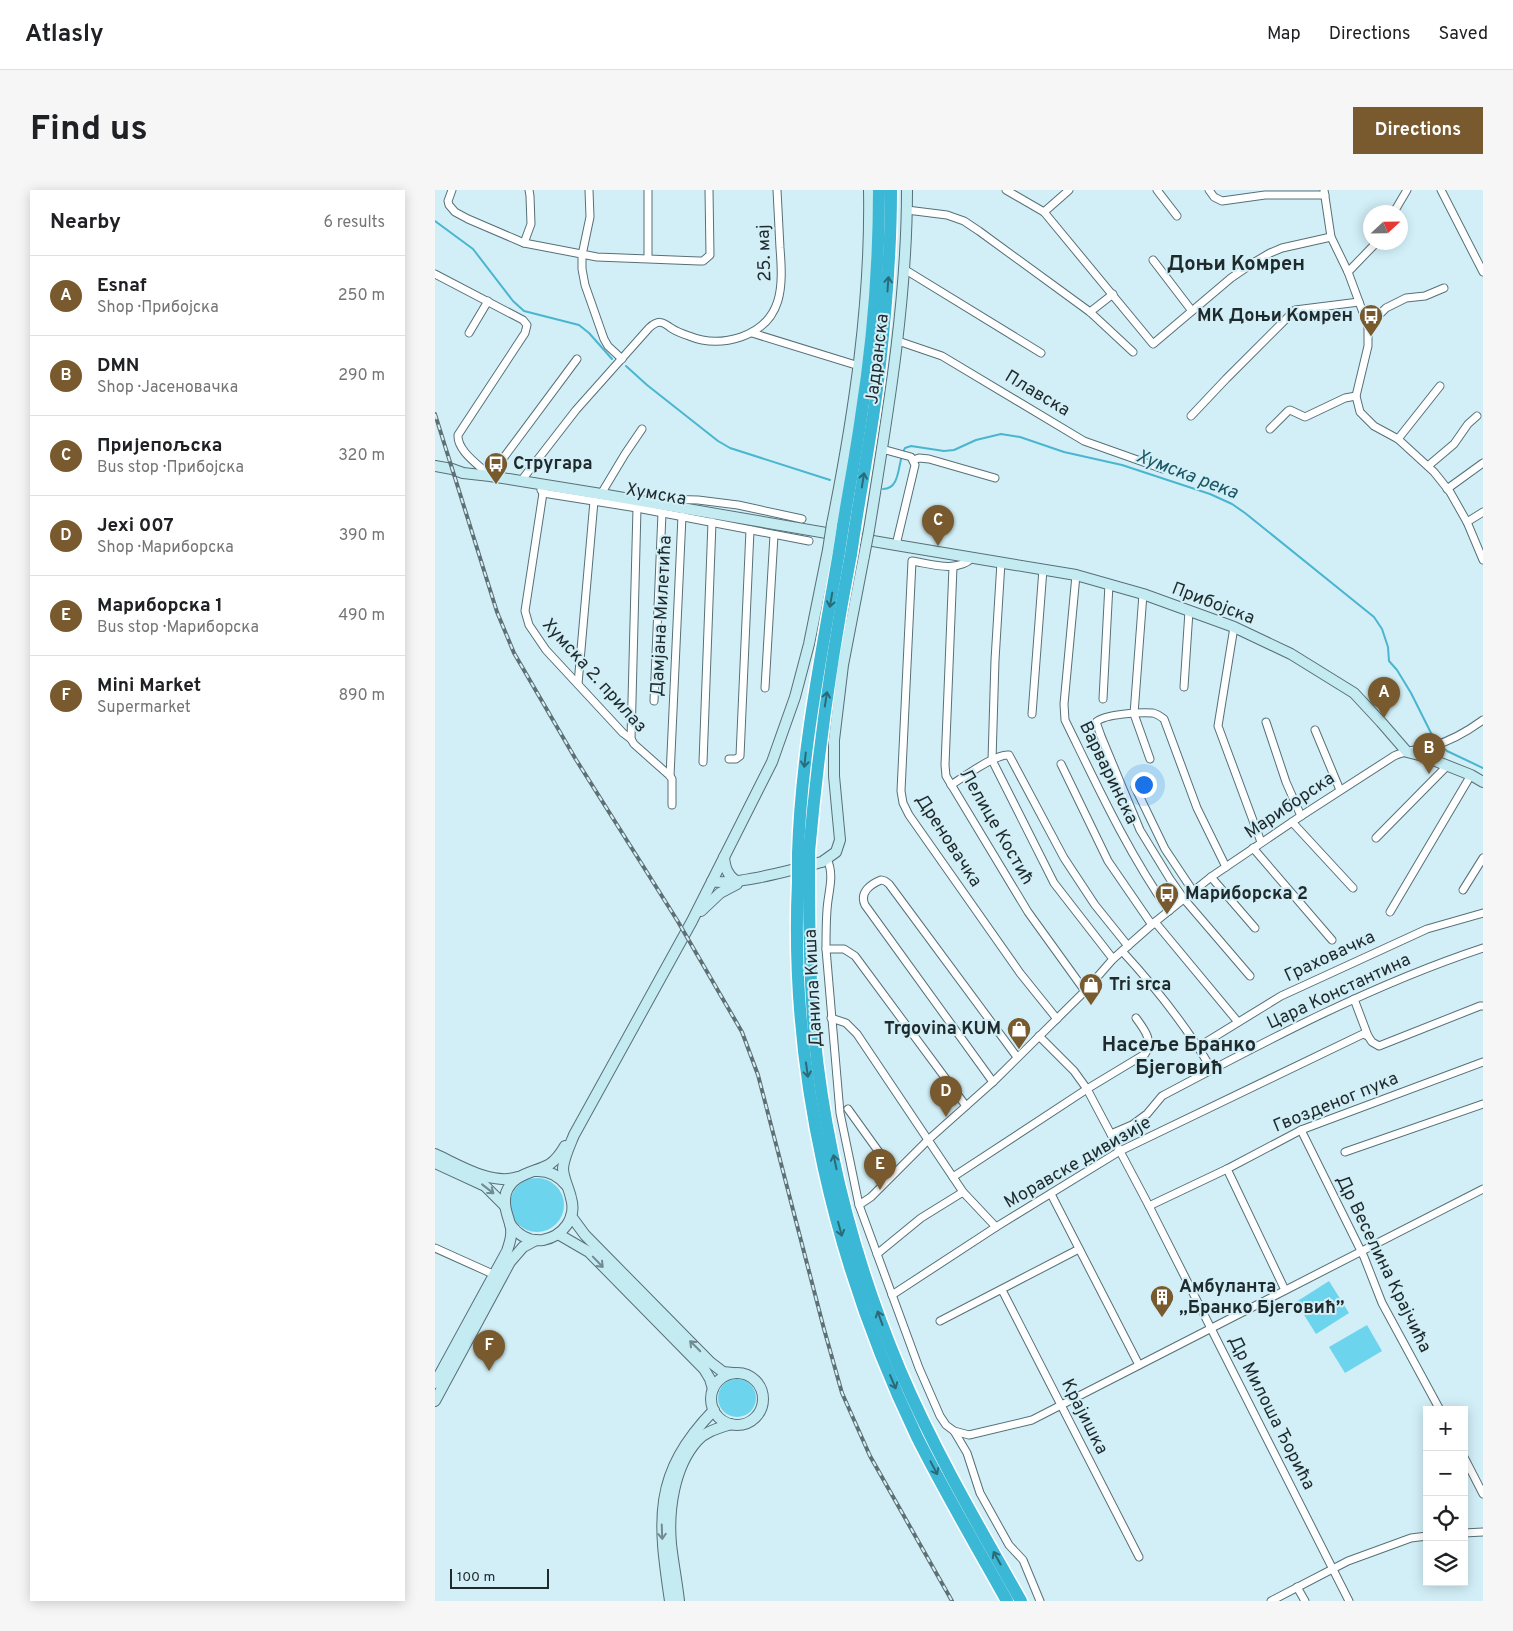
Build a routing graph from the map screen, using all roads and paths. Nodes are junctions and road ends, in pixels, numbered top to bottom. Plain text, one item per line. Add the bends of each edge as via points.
1 (452, 190) edge
2 (529, 190) edge
3 (589, 190) edge
4 (648, 190) edge
5 (709, 190) edge
6 (777, 190) edge
7 (869, 190) edge
8 (879, 190) edge
9 (891, 190) edge
10 (907, 190) edge
11 (1006, 190) edge
12 (1069, 190) edge
13 (1157, 190) edge
14 (1209, 190) edge
15 (1407, 190) edge
16 (1441, 190) edge
17 (1264, 192) edge
18 (1325, 192) edge
19 (1249, 193) edge
20 (1398, 205) edge
21 (907, 210) junction
22 (1044, 212) junction
23 (1177, 216) dead end
24 (1331, 237) junction
25 (523, 243) junction
26 (1369, 250) edge
27 (583, 255) junction
28 (649, 258) junction
29 (1153, 260) dead end
30 (904, 269) junction
31 (1348, 272) junction
32 (1483, 272) edge
33 (435, 274) edge
34 (1444, 288) dead end
35 (1113, 294) junction
36 (488, 301) junction
37 (1359, 302) junction
38 (1193, 311) junction
39 (1090, 312) junction
40 (1368, 326) junction
41 (752, 332) junction
42 (469, 333) dead end
43 (897, 341) junction
44 (1133, 352) dead end
45 (1041, 353) dead end
46 (577, 359) dead end
47 (622, 359) junction
48 (859, 366) junction
49 (1440, 386) dead end
50 (1357, 396) junction
51 (1191, 416) dead end
52 (1477, 416) dead end
53 (642, 429) dead end
54 (1270, 429) dead end
55 (1398, 439) junction
56 (882, 449) junction
57 (910, 457) junction
58 (1483, 464) edge
59 (435, 466) edge
60 (1428, 466) junction
61 (1163, 469) dead end
62 (490, 476) junction
63 (995, 478) dead end
64 (521, 481) junction
65 (536, 484) junction
66 (1447, 489) junction
67 (543, 493) junction
68 (597, 498) junction
69 (655, 504) junction
70 (637, 508) junction
71 (1483, 512) edge
72 (662, 513) junction
73 (681, 516) junction
74 (803, 518) dead end
75 (712, 522) junction
76 (1467, 522) junction
77 (844, 526) junction
78 (750, 530) junction
79 (774, 535) junction
80 (809, 541) dead end
81 (896, 546) junction
82 (845, 553) junction
83 (972, 558) junction
84 (1483, 560) edge
85 (1001, 562) junction
86 (953, 567) junction
87 (1043, 569) junction
88 (1076, 575) junction
89 (1109, 584) junction
90 (1143, 594) junction
91 (1189, 611) junction
92 (1234, 627) junction
93 (578, 684) junction
94 (765, 688) dead end
95 (1184, 688) dead end
96 (1103, 699) dead end
97 (655, 701) dead end
98 (1032, 714) dead end
99 (1134, 714) junction
100 (1483, 720) edge
101 (1267, 722) dead end
102 (1315, 730) dead end
103 (631, 739) junction
104 (1407, 752) junction
105 (729, 759) dead end
106 (1150, 759) dead end
107 (991, 760) junction
108 (703, 762) dead end
109 (1061, 764) dead end
110 (1447, 766) junction
111 (1471, 775) junction
112 (670, 776) junction
113 (1483, 782) edge
114 (951, 784) junction
115 (1135, 787) dead end
116 (1340, 790) junction
117 (672, 805) dead end
118 (1301, 816) junction
119 (1292, 822) junction
120 (1376, 838) dead end
121 (1261, 842) junction
122 (1253, 848) junction
123 (724, 857) junction
124 (1483, 858) edge
125 (827, 859) junction
126 (1226, 867) junction
127 (1211, 877) junction
128 (750, 878) junction
129 (713, 881) junction
130 (736, 881) junction
131 (1353, 888) dead end
132 (1463, 890) dead end
133 (1193, 891) junction
134 (1184, 899) junction
135 (1169, 911) junction
136 (1390, 912) dead end
137 (1483, 913) edge
138 (692, 921) junction
139 (1153, 923) junction
140 (1255, 928) dead end
141 (1332, 940) dead end
142 (1483, 948) edge
143 (826, 949) junction
144 (1125, 949) junction
145 (1113, 959) junction
146 (1250, 976) dead end
147 (1085, 991) junction
148 (1354, 999) junction
149 (1483, 1006) edge
150 (831, 1018) junction
151 (1137, 1018) dead end
152 (1057, 1020) junction
153 (1238, 1022) junction
154 (1039, 1036) junction
155 (1368, 1036) junction
156 (1199, 1047) junction
157 (1017, 1057) junction
158 (1483, 1062) edge
159 (1211, 1070) junction
160 (993, 1082) junction
161 (1087, 1089) junction
162 (1483, 1104) edge
163 (966, 1106) junction
164 (848, 1109) dead end
165 (1301, 1130) junction
166 (1111, 1134) junction
167 (574, 1135) junction
168 (927, 1140) junction
169 (1120, 1151) junction
170 (1345, 1152) dead end
171 (435, 1154) edge
172 (435, 1163) edge
173 (1227, 1169) junction
174 (535, 1171) junction
175 (894, 1173) junction
176 (519, 1176) junction
177 (953, 1177) junction
178 (568, 1189) junction
179 (963, 1192) junction
180 (1482, 1192) edge
181 (1051, 1194) junction
182 (859, 1205) junction
183 (505, 1206) junction
184 (1149, 1206) junction
185 (571, 1216) junction
186 (510, 1224) junction
187 (996, 1228) junction
188 (558, 1234) junction
189 (537, 1240) junction
190 (435, 1248) edge
191 (1079, 1249) junction
192 (1361, 1252) junction
193 (877, 1254) junction
194 (495, 1275) junction
195 (1002, 1290) junction
196 (1285, 1290) junction
197 (891, 1295) junction
198 (940, 1321) dead end
199 (1211, 1329) junction
200 (1139, 1365) junction
201 (733, 1373) junction
202 (435, 1384) edge
203 (713, 1389) junction
204 (435, 1401) edge
205 (1061, 1406) junction
206 (1437, 1406) edge
207 (714, 1410) junction
208 (731, 1424) junction
209 (954, 1431) junction
210 (1468, 1465) edge
211 (949, 1484) junction
212 (1483, 1494) edge
213 (1483, 1532) edge
214 (1468, 1533) edge
215 (1423, 1536) edge
216 (1139, 1557) dead end
217 (1333, 1568) junction
218 (1297, 1586) junction
219 (670, 1601) edge
220 (679, 1601) edge
221 (1007, 1601) edge
222 (1021, 1601) edge
223 (1040, 1601) edge
224 (1271, 1601) edge
225 (1305, 1601) edge
226 (1349, 1601) edge

1 - 25 street via 448,201 455,212
2 - 25 street via 531,224
3 - 27 street via 590,217
4 - 28 street
5 - 28 street via 710,255 703,261
6 - 41 street, 25. мај via 781,289 771,314
7 - 48 main road
8 - 77 highway via 871,337
77 -> 9 highway via 875,405 889,268
10 - 21 main road, Јадранска
11 - 22 street
12 - 22 street
13 - 23 street
14 - 19 street via 1222,201
15 - 20 street
16 - 32 street
17 - 18 street
17 - 19 street
18 - 24 street
21 - 30 main road, Јадранска
21 - 39 street via 947,215 964,221
22 - 35 street
24 - 31 street
24 - 38 street via 1270,253 1231,278
25 - 27 street
26 - 31 street
27 - 28 street
27 - 47 street via 585,285 601,331 609,346
29 - 38 street
30 - 43 main road, Јадранска
30 - 45 street
31 - 37 street
33 - 36 street
34 - 40 street via 1425,296 1406,298 1387,308
35 - 38 street via 1153,344
35 - 39 street
36 - 42 street
36 - 62 street via 527,325 457,439 463,450
37 - 40 street
37 - 51 street via 1295,310
39 - 44 street
40 - 50 street via 1368,346
41 - 47 street, 25. мај via 716,342 695,339 660,321 649,328
41 - 48 street
43 - 56 main road, Јадранска
43 - 61 street, Плавска via 942,356 1084,441
46 - 62 street
47 - 64 street via 576,410
48 - 77 main road via 847,447
49 - 55 street
50 - 54 street via 1345,398 1305,417 1287,411
50 - 55 street via 1360,412 1374,426
52 - 60 street via 1454,444
53 - 68 street
55 - 60 street
56 - 57 street
56 - 82 main road, Јадранска, bridge via 869,530
57 - 63 street via 929,459
57 - 81 street via 915,469
58 - 66 street
59 - 62 main road, Хумска
60 - 66 street
62 - 64 main road, Хумска
64 - 65 main road, Хумска
65 - 67 street
65 - 68 main road, Хумска
66 - 76 street
67 - 68 street, Хумска
67 - 93 street, Хумска 2. прилаз via 525,612 529,625 546,650
68 - 69 main road, Хумска
68 - 70 street, Хумска
68 - 93 street
69 - 74 street, Хумска via 662,499 698,500
69 - 81 main road, Хумска
70 - 72 street, Хумска
70 - 103 street
71 - 76 street
72 - 73 street, Хумска
72 - 97 street
73 - 75 street, Хумска
73 - 112 street, Дамјана Милетића
75 - 78 street, Хумска
75 - 108 street
76 - 84 street
77 - 82 highway, bridge
77 - 82 main road, bridge
78 - 79 street, Хумска
78 - 105 street via 740,756
79 - 80 street, Хумска
79 - 94 street
81 - 83 main road, Прибојска
82 - 123 main road via 809,644 772,762
82 - 125 main road via 843,665 834,740 840,840 835,852
82 - 211 highway, bridge via 840,614 804,853 803,880 815,1034 823,1101 856,1244 874,1302 929,1446
83 - 85 main road, Прибојска
83 - 86 street
85 - 87 main road, Прибојска
85 - 107 street
86 - 114 street, Лелице Костић via 945,765
86 - 152 street, Дреновачка via 912,561 903,803 1020,973
87 - 88 main road, Прибојска
87 - 98 street
88 - 89 main road, Прибојска
88 - 135 street, Варваринска via 1065,720 1122,836
89 - 90 main road, Прибојска
89 - 96 street
90 - 91 main road, Прибојска
90 - 99 street
91 - 92 main road, Прибојска
91 - 95 street
92 - 104 main road, Прибојска via 1291,654 1354,694
92 - 121 street via 1217,726
93 - 103 street, Хумска 2. прилаз
99 - 106 street
99 - 126 street via 1160,715 1163,719 1197,808
99 - 134 street via 1107,717 1096,722 1140,830
100 - 104 street, Мариборска via 1445,742
101 - 118 street via 1286,782
102 - 116 street
103 - 112 street, Хумска 2. прилаз
104 - 110 main road
104 - 116 street, Мариборска via 1394,756
107 - 114 street
107 - 144 street via 1006,754 1012,759 1064,858
107 - 145 street via 1054,883
109 - 139 street via 1108,860
110 - 111 main road
110 - 120 street
111 - 113 main road
111 - 136 street
112 - 117 street
114 - 147 street, Лелице Костић via 1028,912
115 - 133 street via 1165,849
116 - 118 street, Мариборска
118 - 119 street, Мариборска
119 - 121 street, Мариборска
119 - 131 street
121 - 122 street, Мариборска
122 - 126 street, Мариборска
122 - 141 street
123 - 129 main road
123 - 130 main road via 726,870
124 - 132 street
125 - 128 main road
125 - 143 street, Данила Киша via 832,875
126 - 127 street, Мариборска
127 - 133 street, Мариборска
127 - 140 street
128 - 130 main road
128 - 138 main road via 721,892
129 - 130 main road
129 - 138 main road
133 - 134 street, Мариборска
134 - 135 street, Мариборска
134 - 146 street
135 - 139 street, Мариборска
137 - 153 street, Граховачка via 1427,929 1281,996
138 - 167 main road
139 - 144 street, Мариборска
139 - 153 street
142 - 148 street, Цара Константина
143 - 150 street, Данила Киша
143 - 163 street via 844,949 855,956
144 - 145 street, Мариборска
144 - 156 street
145 - 147 street, Мариборска
147 - 152 street, Мариборска
148 - 155 street
148 - 159 street, Цара Константина
149 - 155 street via 1379,1046
150 - 168 street via 846,1023 857,1034
150 - 182 street, Данила Киша via 840,1113
151 - 161 street via 1149,1039 1148,1051
152 - 154 street, Мариборска
153 - 156 street, Граховачка
154 - 157 street, Мариборска
154 - 161 street, Др Милоша Ђорића
155 - 169 street, Моравске дивизије via 1363,1034
156 - 159 street
157 - 160 street, Мариборска
157 - 160 street via 889,884 881,880 870,886 864,893 864,902
158 - 165 street, Гвозденог пука
159 - 166 street, Цара Константина via 1162,1096 1147,1114
160 - 163 street, Мариборска
161 - 166 street, Др Милоша Ђорића
161 - 177 street
162 - 170 street
163 - 168 street, Мариборска
164 - 175 street
165 - 173 street, Гвозденог пука
165 - 192 street, Др Веселина Крајчића
166 - 169 street, Др Милоша Ђорића
167 - 174 main road via 555,1161
167 - 178 main road via 564,1163
168 - 175 street, Мариборска
168 - 177 street
169 - 181 street, Моравске дивизије
169 - 184 street, Др Милоша Ђорића
171 - 176 main road via 492,1178 510,1180
172 -> 183 main road via 485,1186
173 - 184 street, Гвозденог пука
173 - 196 street
174 - 176 main road
174 - 178 main road via 545,1171 558,1177
175 - 182 street, Мариборска
176 - 183 main road via 507,1191
177 - 179 street
178 - 185 main road
179 - 187 street
179 - 193 street via 921,1218
180 - 192 street
181 - 187 street, Моравске дивизије
181 - 191 street
182 - 193 street, Данила Киша
183 - 186 main road
184 - 199 street, Др Милоша Ђорића
185 - 188 main road
201 -> 185 main road via 723,1372 710,1362 585,1235
186 - 189 main road via 521,1235
186 - 194 main road via 509,1245
187 - 197 street, Моравске дивизије
188 - 189 main road
188 -> 203 main road via 589,1252 703,1369
189 - 204 main road via 523,1247 510,1262
190 - 194 street
191 - 195 street
191 - 200 street
192 - 196 street
192 - 206 street, Др Веселина Крајчића via 1382,1303
193 - 197 street, Данила Киша
194 - 202 main road
195 - 198 street
195 - 205 street, Крајишка
196 - 199 street
197 - 209 street, Данила Киша via 940,1416
199 - 200 street
199 - 217 street, Др Милоша Ђорића
200 - 205 street
201 - 203 main road via 721,1378
201 - 208 main road via 744,1373 754,1379 761,1388 763,1399 761,1410 753,1420
203 - 207 main road
205 - 209 street via 1032,1420 987,1431 969,1435
205 - 216 street, Крајишка
207 - 208 main road
207 -> 219 main road via 687,1441 668,1482 661,1526
208 - 220 main road via 717,1428 698,1440 677,1480 671,1507 671,1543
209 - 223 street, Данила Киша via 967,1453 980,1493 1009,1545 1023,1560
210 - 212 street
211 - 221 highway
222 -> 211 highway
213 - 214 street
215 - 217 street via 1411,1538
217 - 218 street
217 - 226 street, Др Милоша Ђорића
218 - 224 street
218 - 225 street

